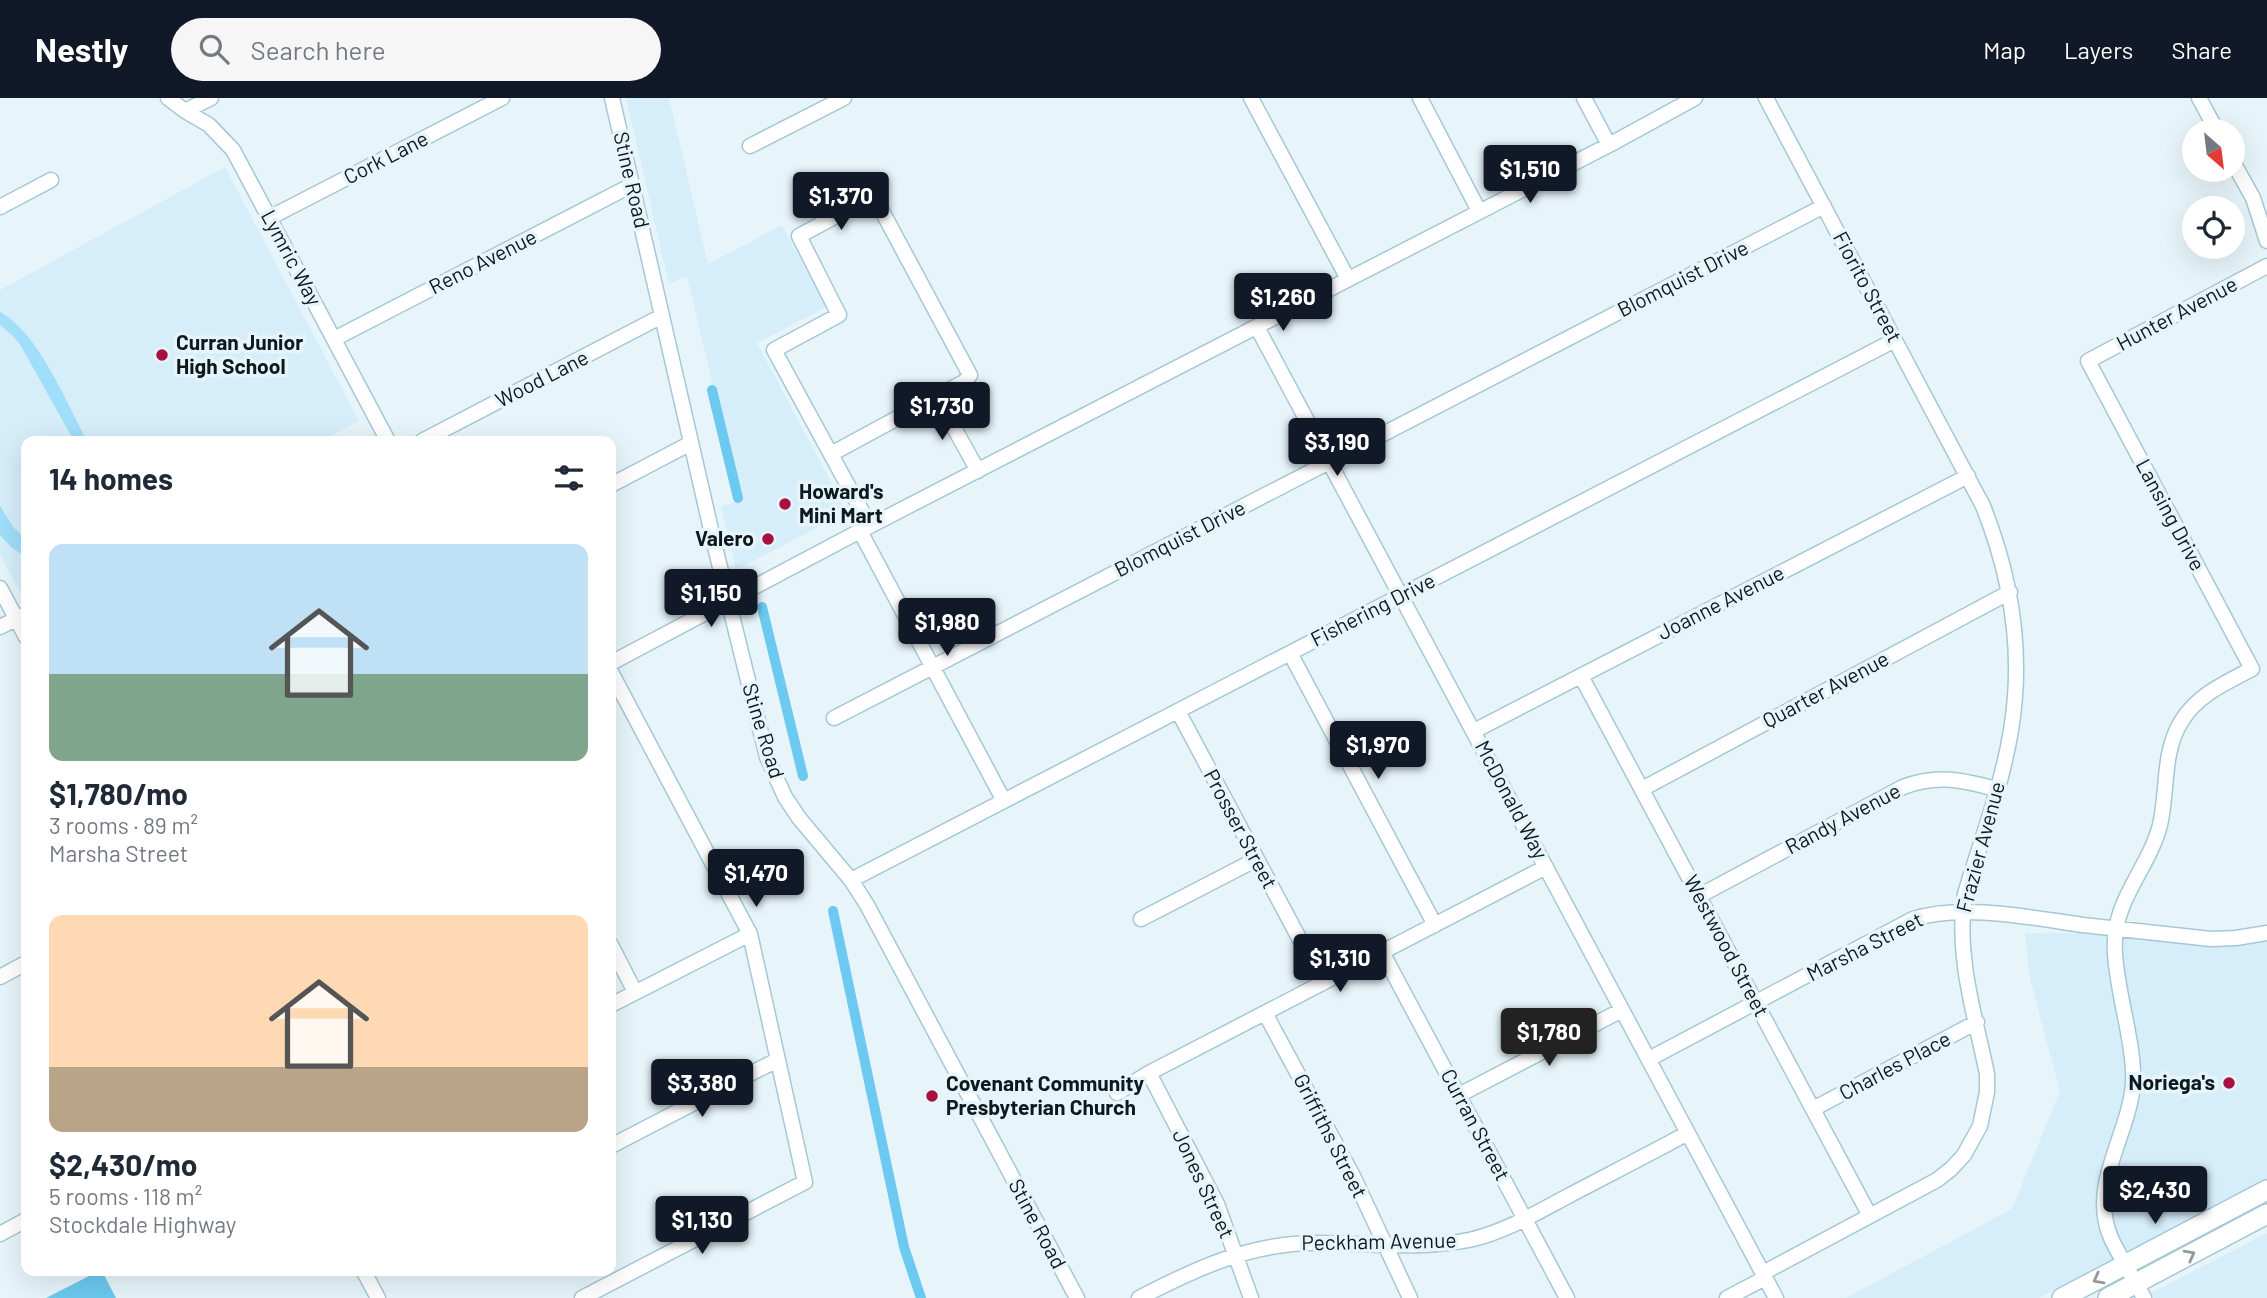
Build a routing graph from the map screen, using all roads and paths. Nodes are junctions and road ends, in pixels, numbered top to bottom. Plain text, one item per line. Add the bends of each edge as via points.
1 (168, 98) edge
2 (211, 98) edge
3 (502, 98) edge
4 (611, 98) edge
5 (844, 98) edge
6 (1251, 98) edge
7 (1420, 98) edge
8 (1584, 98) edge
9 (1695, 98) edge
10 (1766, 98) edge
11 (2199, 98) edge
12 (185, 111) junction
13 (2210, 119) edge
14 (1609, 145) junction
15 (750, 146) dead end
16 (51, 180) dead end
17 (2244, 182) edge
18 (632, 185) junction
19 (1824, 206) junction
20 (0, 207) edge
21 (1479, 211) junction
22 (270, 218) junction
23 (2267, 241) edge
24 (2267, 266) edge
25 (1348, 279) junction
26 (662, 316) junction
27 (1257, 327) junction
28 (334, 340) junction
29 (1895, 340) junction
30 (2088, 361) joint
31 (937, 397) junction
32 (385, 436) edge
33 (432, 436) edge
34 (691, 443) junction
35 (831, 454) junction
36 (1330, 462) junction
37 (978, 471) junction
38 (1968, 476) junction
39 (616, 482) edge
40 (865, 528) junction
41 (0, 588) edge
42 (2010, 592) junction
43 (1401, 596) junction
44 (728, 600) junction
45 (21, 616) edge
46 (0, 627) edge
47 (1290, 653) junction
48 (616, 660) edge
49 (932, 667) junction
50 (1581, 676) junction
51 (616, 681) edge
52 (1178, 711) junction
53 (834, 718) dead end
54 (1474, 731) junction
55 (1642, 789) junction
56 (1996, 789) junction
57 (1004, 801) junction
58 (1257, 859) junction
59 (1546, 867) junction
60 (851, 880) junction
61 (1699, 895) junction
62 (1962, 912) junction
63 (1141, 919) dead end
64 (1435, 925) junction
65 (2116, 929) junction
66 (750, 933) junction
67 (2267, 933) edge
68 (1382, 952) junction
69 (616, 955) edge
70 (21, 965) edge
71 (0, 976) edge
72 (1323, 983) junction
73 (635, 992) junction
74 (616, 1002) edge
75 (1756, 1002) junction
76 (1622, 1010) junction
77 (1265, 1013) junction
78 (1977, 1022) junction
79 (1649, 1059) junction
80 (777, 1060) junction
81 (1149, 1073) junction
82 (1117, 1093) dead end
83 (1459, 1096) junction
84 (1813, 1110) junction
85 (1688, 1133) junction
86 (616, 1143) edge
87 (2267, 1190) edge
88 (2267, 1214) edge
89 (1870, 1216) junction
90 (1525, 1219) junction
91 (21, 1223) edge
92 (0, 1234) edge
93 (1385, 1245) junction
94 (1235, 1255) junction
95 (368, 1276) edge
96 (1764, 1276) junction
97 (2135, 1280) edge
98 (378, 1298) edge
99 (582, 1298) edge
100 (1077, 1298) edge
101 (1139, 1298) edge
102 (1251, 1298) edge
103 (1410, 1298) edge
104 (1567, 1298) edge
105 (1727, 1298) edge
106 (1776, 1298) edge
107 (2062, 1298) edge
108 (2108, 1298) edge

1 - 12 street, Lymric Way
2 - 12 street
3 - 22 street, Cork Lane
4 - 18 street, Stine Road
5 - 15 street
6 - 25 street
7 - 21 street
8 - 14 street
9 - 14 street
10 - 19 street, Fiorito Street
11 - 13 street
12 - 22 street, Lymric Way via 228,143
14 - 21 street
16 - 20 street
17 - 23 street
18 - 26 street, Stine Road
18 - 28 street, Reno Avenue
19 - 29 street, Fiorito Street
19 - 36 street, Blomquist Drive
21 - 25 street
22 - 28 street, Lymric Way
24 - 30 street, Hunter Avenue
25 - 27 street
26 - 33 street, Wood Lane
26 - 34 street, Stine Road
27 - 36 street, McDonald Way
27 - 37 street
28 - 32 street, Lymric Way
29 - 38 street, Fiorito Street
29 - 43 street, Fishering Drive
30 - 65 street, Lansing Drive via 2252,669 2199,699 2180,723 2169,754 2159,828 2124,898
31 - 35 street
31 - 35 street via 970,375 875,198 867,198 799,236 839,315 774,349
31 - 37 street
34 - 39 street
34 - 44 street, Stine Road
35 - 40 street
36 - 43 street, McDonald Way
36 - 49 street, Blomquist Drive
37 - 40 street
38 - 42 street, Frazier Avenue via 1995,537
38 - 50 street, Joanne Avenue
40 - 44 street
40 - 49 street
41 - 45 street
42 - 55 street, Quarter Avenue
42 - 56 street, Frazier Avenue via 2016,698
43 - 47 street, Fishering Drive
43 - 54 street, McDonald Way
44 - 48 street
44 - 60 street, Stine Road via 774,776 799,818
45 - 46 street
47 - 52 street, Fishering Drive
47 - 64 street
49 - 53 street, Blomquist Drive
49 - 57 street
50 - 54 street, Joanne Avenue
50 - 55 street, Westwood Street
51 - 66 street
52 - 57 street, Fishering Drive
52 - 58 street, Prosser Street
54 - 59 street, McDonald Way
55 - 61 street, Westwood Street
56 - 61 street, Randy Avenue via 1948,778 1917,782
56 - 62 street, Frazier Avenue
57 - 60 street, Fishering Drive
58 - 63 street
58 - 72 street, Prosser Street
59 - 64 street
59 - 76 street, McDonald Way
60 - 100 street, Stine Road
61 - 75 street, Westwood Street
62 - 65 street, Marsha Street
62 - 75 street, Marsha Street via 1913,919
62 - 78 street, Frazier Avenue via 1962,949
64 - 68 street
65 - 67 street, Marsha Street via 2211,939
65 - 97 street via 2115,953 2133,1081 2128,1113 2107,1177 2104,1208 2111,1238
66 - 73 street
66 - 80 street
68 - 72 street
68 - 83 street, Curran Street
69 - 73 street
70 - 71 street
72 - 77 street
73 - 74 street
75 - 79 street, Marsha Street
75 - 84 street, Westwood Street
76 - 79 street, McDonald Way
76 - 83 street
77 - 81 street
77 - 93 street, Griffiths Street
78 - 84 street, Charles Place
78 - 89 street, Frazier Avenue via 1987,1092 1973,1142 1937,1180
79 - 85 street, McDonald Way
80 - 86 street
80 - 99 street via 805,1182
81 - 82 street
81 - 94 street, Jones Street via 1207,1182
83 - 90 street, Curran Street
84 - 89 street, Westwood Street
85 - 90 street, Peckham Avenue
85 - 96 street, McDonald Way
87 - 97 main road
97 -> 88 main road
89 - 96 street, Frazier Avenue
90 - 93 street, Peckham Avenue via 1448,1244
90 - 104 street, Curran Street
91 - 92 street
93 - 94 street, Peckham Avenue via 1300,1244
93 - 103 street, Griffiths Street
94 - 101 street, Peckham Avenue
94 - 102 street, Jones Street
95 - 98 street
96 - 105 street, Frazier Avenue
96 - 106 street, McDonald Way
97 -> 107 main road
97 - 108 main road

